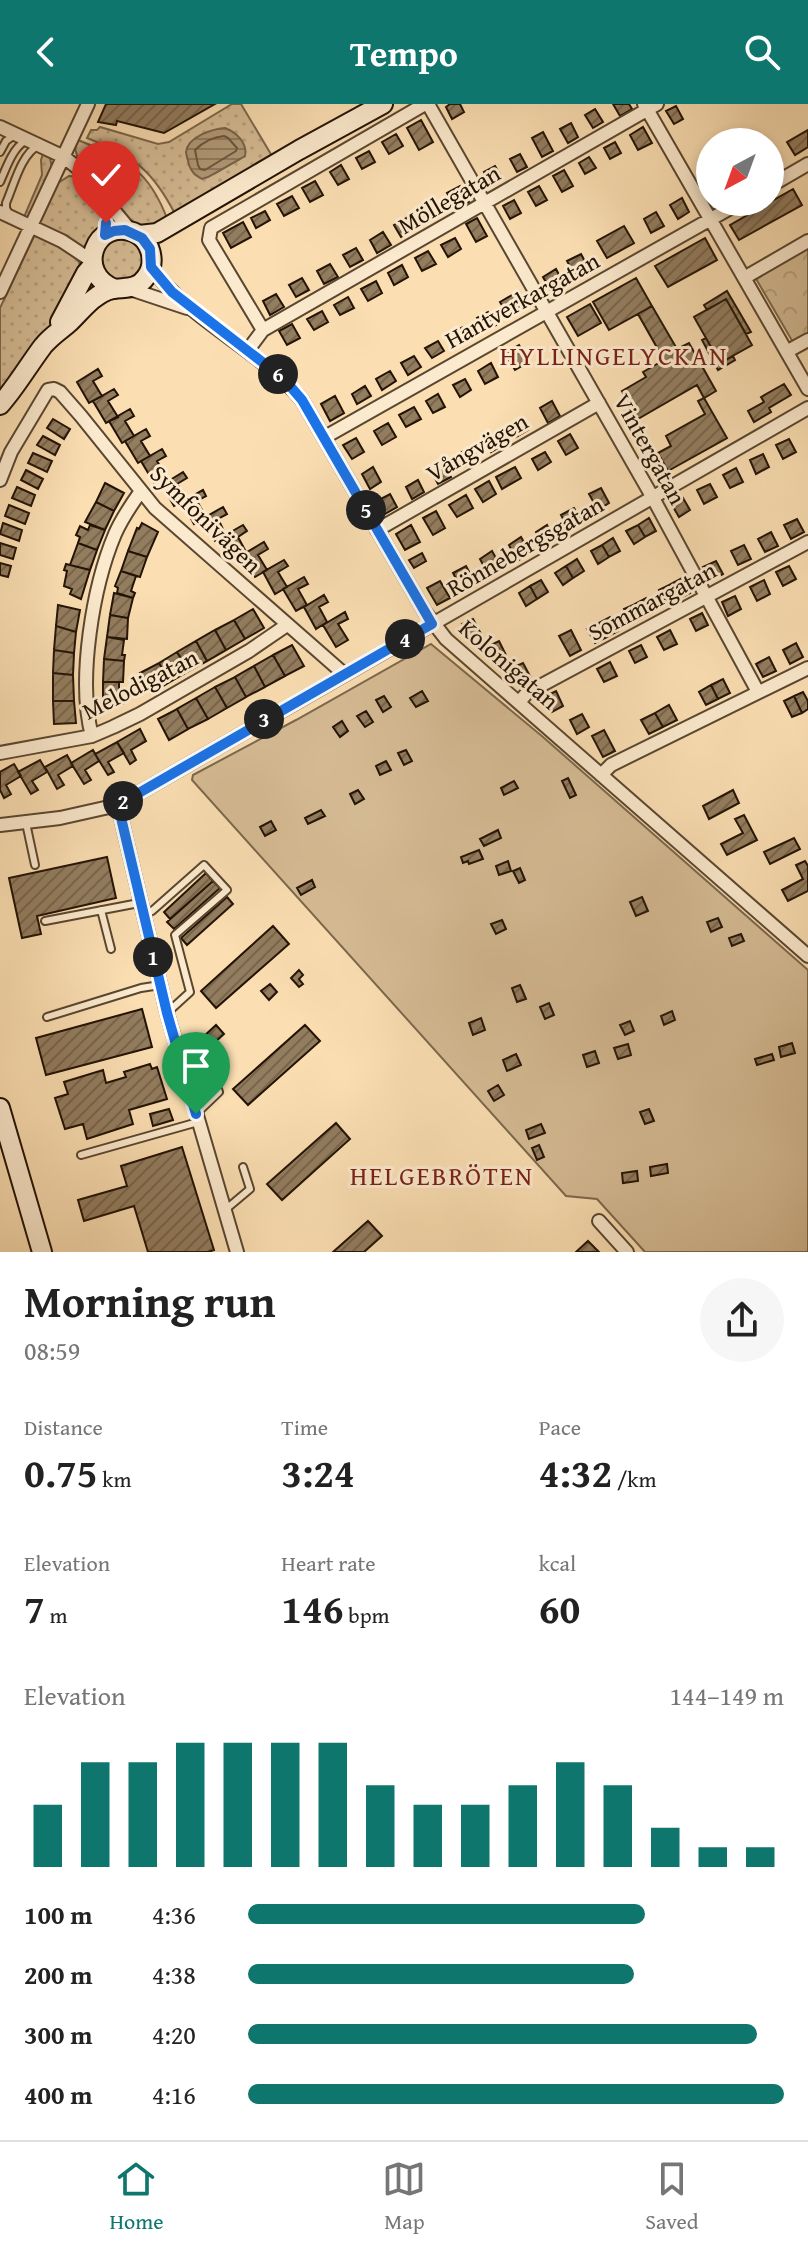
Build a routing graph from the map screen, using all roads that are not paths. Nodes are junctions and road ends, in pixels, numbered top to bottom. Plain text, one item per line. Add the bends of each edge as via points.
1 (88, 104) edge
2 (383, 104) edge
3 (427, 104) edge
4 (650, 106) edge
5 (1, 128) edge
6 (16, 134) junction
7 (34, 143) junction
8 (0, 152) edge
9 (64, 157) junction
10 (808, 164) edge
11 (784, 178) edge
12 (0, 182) edge
13 (103, 200) junction
14 (485, 204) junction
15 (6, 214) edge
16 (716, 216) edge
17 (184, 217) junction
18 (711, 219) junction
19 (32, 227) junction
20 (135, 233) junction
21 (105, 235) junction
22 (808, 241) edge
23 (151, 263) junction
24 (92, 264) junction
25 (744, 278) junction
26 (122, 289) junction
27 (0, 292) edge
28 (194, 310) junction
29 (547, 310) junction
30 (58, 330) junction
31 (263, 330) junction
32 (808, 340) edge
33 (248, 350) junction
34 (788, 351) junction
35 (808, 389) edge
36 (5, 400) edge
37 (599, 403) junction
38 (808, 408) edge
39 (0, 423) edge
40 (325, 437) junction
41 (0, 480) edge
42 (141, 491) junction
43 (653, 498) junction
44 (377, 530) junction
45 (808, 542) edge
46 (707, 596) junction
47 (432, 624) junction
48 (287, 625) junction
49 (808, 668) edge
50 (343, 673) junction
51 (758, 692) junction
52 (519, 702) junction
53 (92, 736) junction
54 (0, 753) edge
55 (601, 775) junction
56 (118, 805) junction
57 (26, 823) junction
58 (0, 825) edge
59 (35, 865) dead end
60 (142, 908) junction
61 (101, 910) junction
62 (45, 921) dead end
63 (111, 949) dead end
64 (808, 956) edge
65 (160, 985) junction
66 (167, 1013) junction
67 (47, 1017) dead end
68 (211, 1070) dead end
69 (0, 1090) edge
70 (2, 1111) edge
71 (197, 1118) junction
72 (81, 1155) dead end
73 (243, 1167) dead end
74 (225, 1210) junction
75 (599, 1221) dead end
76 (42, 1252) edge
77 (237, 1252) edge
78 (627, 1252) edge

1 - 9 street
2 - 17 main road
3 - 14 street, Vintergatan
3 - 31 street via 211,228 209,240
4 - 14 street, Möllegatan
4 - 18 street
5 - 6 street
6 - 7 street
6 - 8 lane
7 - 9 street
7 - 12 lane via 19,145
7 - 15 lane via 6,203
9 - 13 street
9 - 19 street
10 - 11 street
13 - 20 street
13 - 21 street
14 - 29 street, Vintergatan
14 - 31 street, Möllegatan
15 - 19 street
16 - 18 street, Hantverkargatan
17 - 20 main road via 157,233
17 - 23 main road
18 - 25 street
18 - 29 street, Hantverkargatan
19 - 24 street
19 - 27 street
20 - 21 main road
20 - 23 main road via 148,245
21 - 24 main road via 97,242
22 - 25 street
23 - 26 main road via 143,281
23 - 28 street, Kolonigatan via 172,292
24 - 26 main road via 102,282
24 - 30 main road
25 - 34 street
26 - 28 street, Kolonigatan
26 - 30 main road via 92,299
28 - 33 street, Kolonigatan
29 - 37 street, Vintergatan
29 - 40 street, Hantverkargatan
30 - 36 main road
31 - 33 street
32 - 34 street
33 - 40 street, Kolonigatan via 284,379
34 - 35 street
36 - 39 main road via 8,407
37 - 43 street, Vintergatan
37 - 44 street, Vångvägen
38 - 43 street, Rönnebergsgatan
40 - 44 street, Kolonigatan
41 - 42 street, Symfonivägen via 11,452 48,390 54,389
42 - 48 street, Symfonivägen
42 - 53 street via 114,537 93,617 87,700
43 - 46 street, Vintergatan
43 - 47 street, Rönnebergsgatan
44 - 47 street, Kolonigatan
45 - 46 street, Sommargatan
46 - 51 street, Vintergatan
46 - 52 street, Sommargatan
47 - 50 street, Rönnebergsgatan
47 - 52 street, Kolonigatan
48 - 50 street, Symfonivägen
48 - 53 street, Melodigatan via 140,714
49 - 51 street
50 - 56 street, Rönnebergsgatan
51 - 55 street via 611,765
52 - 55 street, Kolonigatan
53 - 54 street, Melodigatan
55 - 64 street, Kolonigatan
56 - 57 street, Rönnebergsgatan
56 - 60 street
57 - 58 street, Rönnebergsgatan
57 - 59 lane
60 - 61 lane
60 - 65 street
60 - 66 lane via 152,911 204,865 227,890 175,935 190,992
61 - 62 lane
61 - 63 lane
65 - 66 street
65 - 67 lane
66 - 71 street
68 - 71 lane via 219,1092
69 - 70 main road
70 - 76 main road
71 - 72 lane
71 - 74 street
73 - 74 lane via 250,1189
74 - 77 street
75 - 78 street

